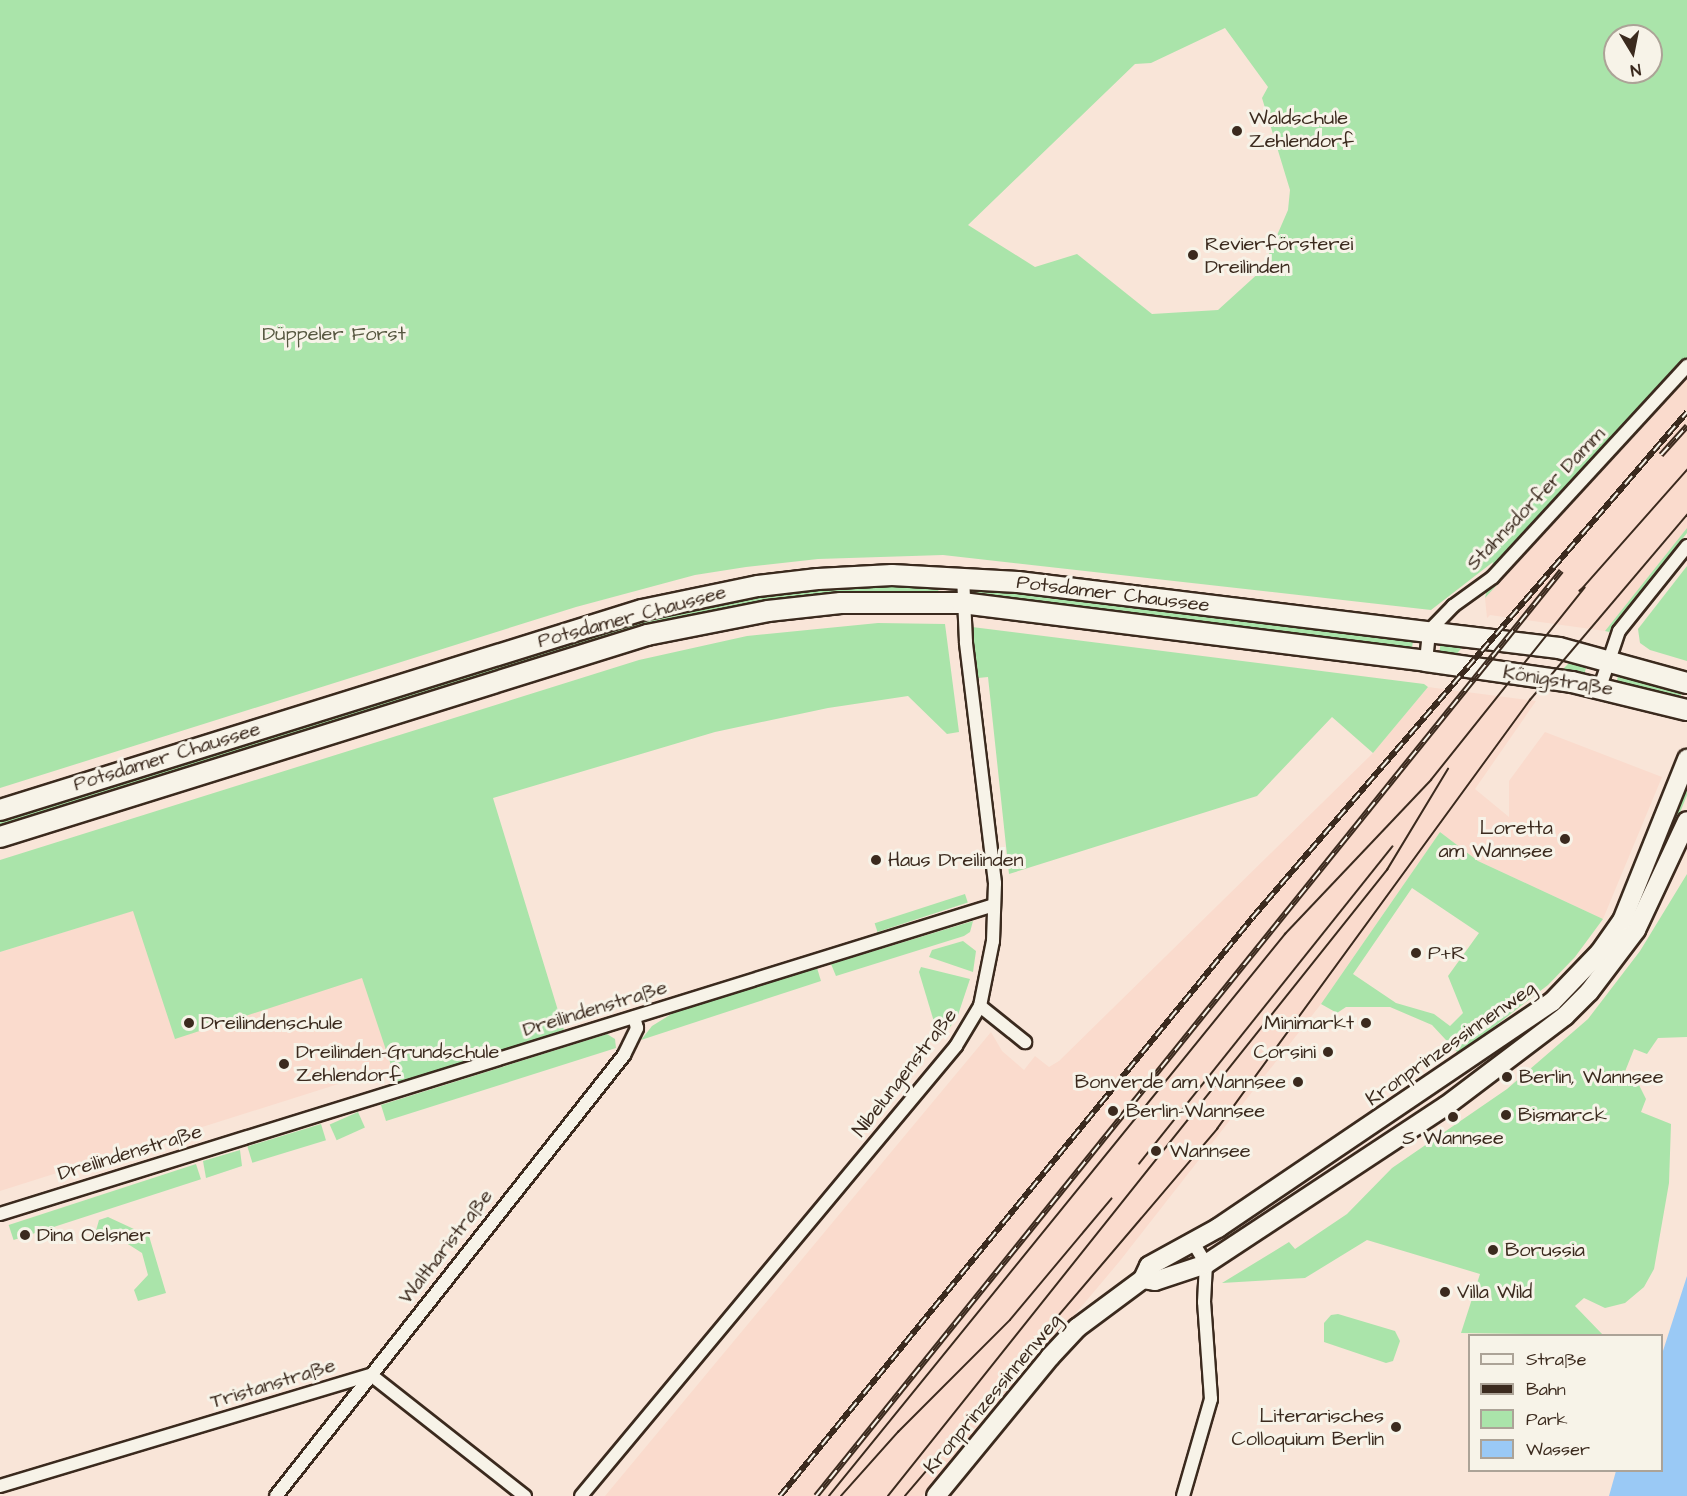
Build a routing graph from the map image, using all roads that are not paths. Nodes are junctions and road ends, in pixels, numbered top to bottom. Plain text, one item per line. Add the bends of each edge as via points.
1 (1687, 366) edge
2 (1687, 546) edge
3 (963, 576) junction
4 (962, 603) junction
5 (1429, 632) junction
6 (1609, 658) junction
7 (1426, 661) junction
8 (1687, 683) edge
9 (1600, 687) junction
10 (1687, 710) edge
11 (1686, 766) edge
12 (0, 810) edge
13 (1687, 821) edge
14 (0, 837) edge
15 (994, 905) junction
16 (980, 1006) junction
17 (634, 1017) junction
18 (1025, 1042) dead end
19 (1479, 1054) junction
20 (1491, 1074) junction
21 (0, 1214) edge
22 (1193, 1242) junction
23 (1206, 1264) junction
24 (1143, 1279) junction
25 (371, 1375) junction
26 (0, 1486) edge
27 (276, 1496) edge
28 (525, 1496) edge
29 (581, 1496) edge
30 (936, 1496) edge
31 (1183, 1496) edge

1 - 5 street, Stahnsdorfer Damm via 1493,577 1453,606
2 - 6 street via 1619,631
3 - 4 street, Nibelungenstraße
3 - 5 main road, Potsdamer Chaussee
3 - 12 main road, Potsdamer Chaussee via 818,579 758,586 663,605
4 - 7 main road, Potsdamer Chaussee
4 - 14 main road, Potsdamer Chaussee via 820,605 729,617 646,635
4 - 15 street, Nibelungenstraße via 996,883
5 - 6 main road, Königstraße
5 - 7 street
6 - 8 main road, Königstraße
6 - 9 street
7 - 9 main road, Königstraße
9 - 10 main road, Königstraße
11 - 19 main road, Kronprinzessinnenweg via 1624,914 1600,951 1552,1002
13 - 20 main road, Kronprinzessinnenweg via 1659,887 1614,961 1565,1016
15 - 16 street, Nibelungenstraße via 993,941
15 - 17 street, Dreilindenstraße
16 - 18 street
16 - 29 street, Nibelungenstraße via 956,1046
17 - 21 street, Dreilindenstraße
17 - 25 street, Waltharistraße via 636,1028 624,1055
19 - 20 main road
19 - 22 main road, Kronprinzessinnenweg
20 - 23 main road, Kronprinzessinnenweg
22 - 23 street
22 - 24 main road, Kronprinzessinnenweg via 1149,1266
23 - 24 main road, Kronprinzessinnenweg via 1155,1281
23 - 31 street via 1204,1302 1211,1399
24 - 30 main road, Kronprinzessinnenweg via 1077,1328
25 - 26 street, Tristanstraße
25 - 27 street, Waltharistraße
25 - 28 street

